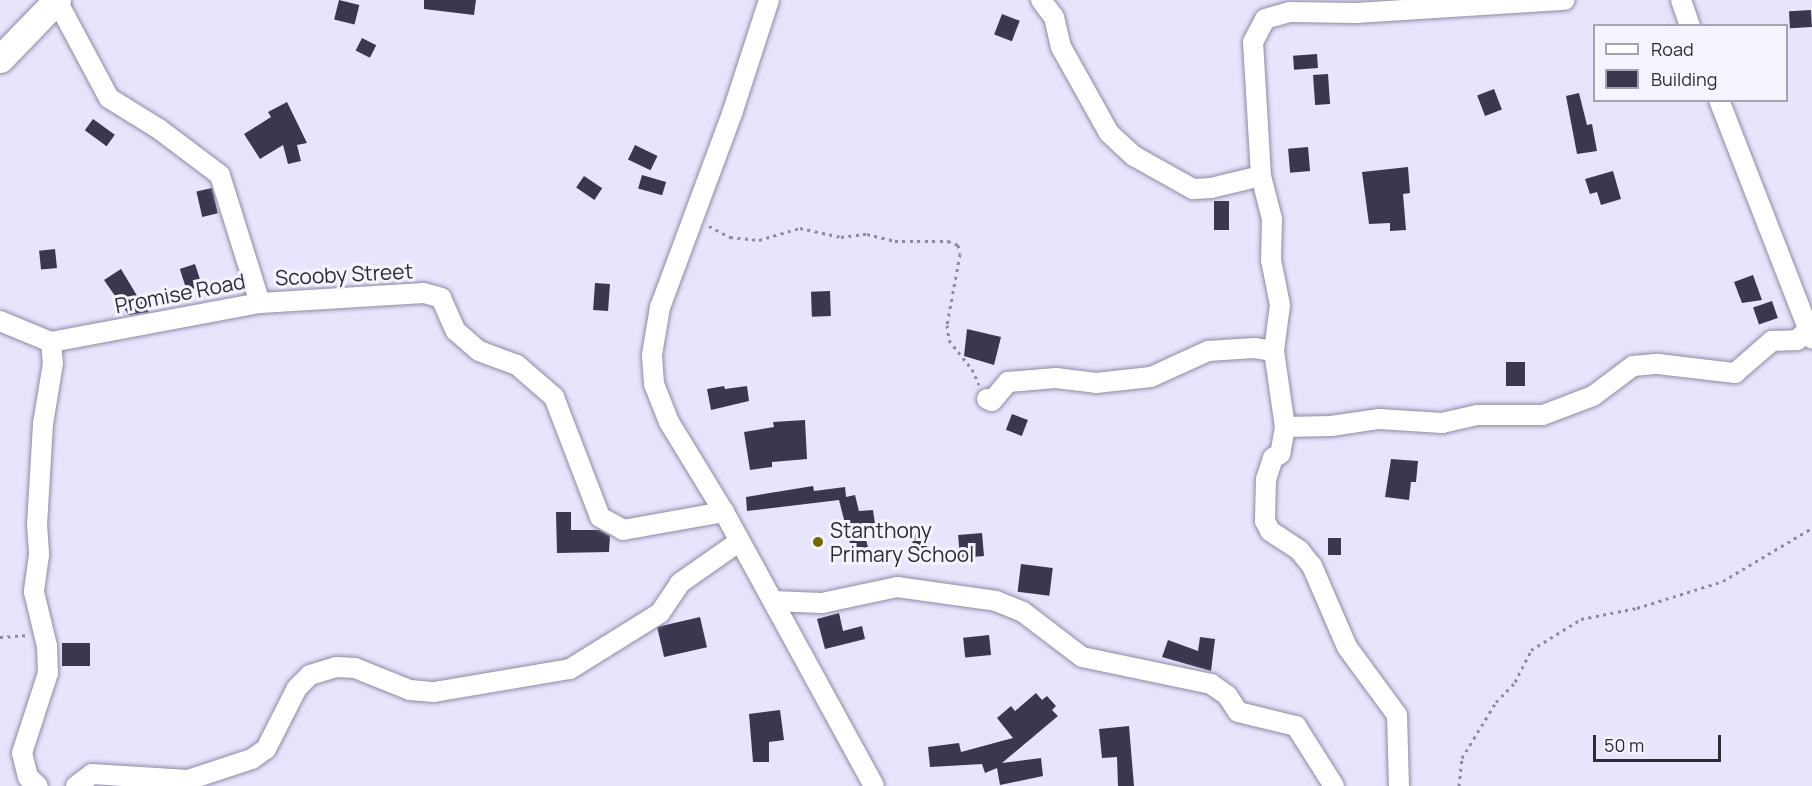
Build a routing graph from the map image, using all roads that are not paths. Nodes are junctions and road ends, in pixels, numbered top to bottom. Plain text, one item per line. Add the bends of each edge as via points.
1 (57, 0) edge
2 (769, 0) edge
3 (1041, 0) edge
4 (1565, 0) edge
5 (1680, 0) edge
6 (1380, 5) edge
7 (1689, 24) edge
8 (0, 59) edge
9 (1720, 102) edge
10 (1261, 176) junction
11 (260, 303) junction
12 (0, 321) edge
13 (1810, 331) edge
14 (51, 342) junction
15 (1274, 351) junction
16 (987, 399) road end
17 (1285, 427) junction
18 (724, 512) junction
19 (740, 541) junction
20 (773, 601) junction
21 (38, 786) edge
22 (76, 786) edge
23 (874, 786) edge
24 (1334, 786) edge
25 (1399, 786) edge

1 - 8 street
1 - 11 street, Promise Road via 109,98 159,129 220,175
2 - 18 street via 660,307 652,355 654,384 669,422
3 - 10 street via 1054,17 1061,47 1109,133 1134,156 1193,189
4 - 6 street
5 - 7 street
6 - 10 street via 1290,12 1264,19 1253,42
9 - 13 street
10 - 15 street via 1272,219 1271,260 1280,305
11 - 14 street, Promise Road
11 - 18 street, Scooby Street via 424,293 441,298 456,331 464,338 479,351 517,365 555,397 600,517 623,530
12 - 14 street
13 - 17 street via 1797,340 1772,341 1735,373 1644,364 1623,372 1593,396 1543,415 1477,415 1442,423 1379,419
14 - 21 street via 34,592 48,673 22,753 28,777
15 - 16 street via 1208,351 1151,377 1118,381 1008,382 992,401
15 - 17 street
17 - 25 street via 1280,454 1273,458 1266,479 1265,521 1270,531 1299,550 1311,566 1347,647 1397,715
18 - 19 street
19 - 20 street
19 - 22 street via 680,583 660,613 570,669 434,692 410,690 355,668 336,667 310,675 297,688 266,749 252,759 188,780 92,774
20 - 23 street
20 - 24 street via 822,603 897,587 996,601 1030,617 1082,657 1211,684 1227,695 1238,712 1296,726

